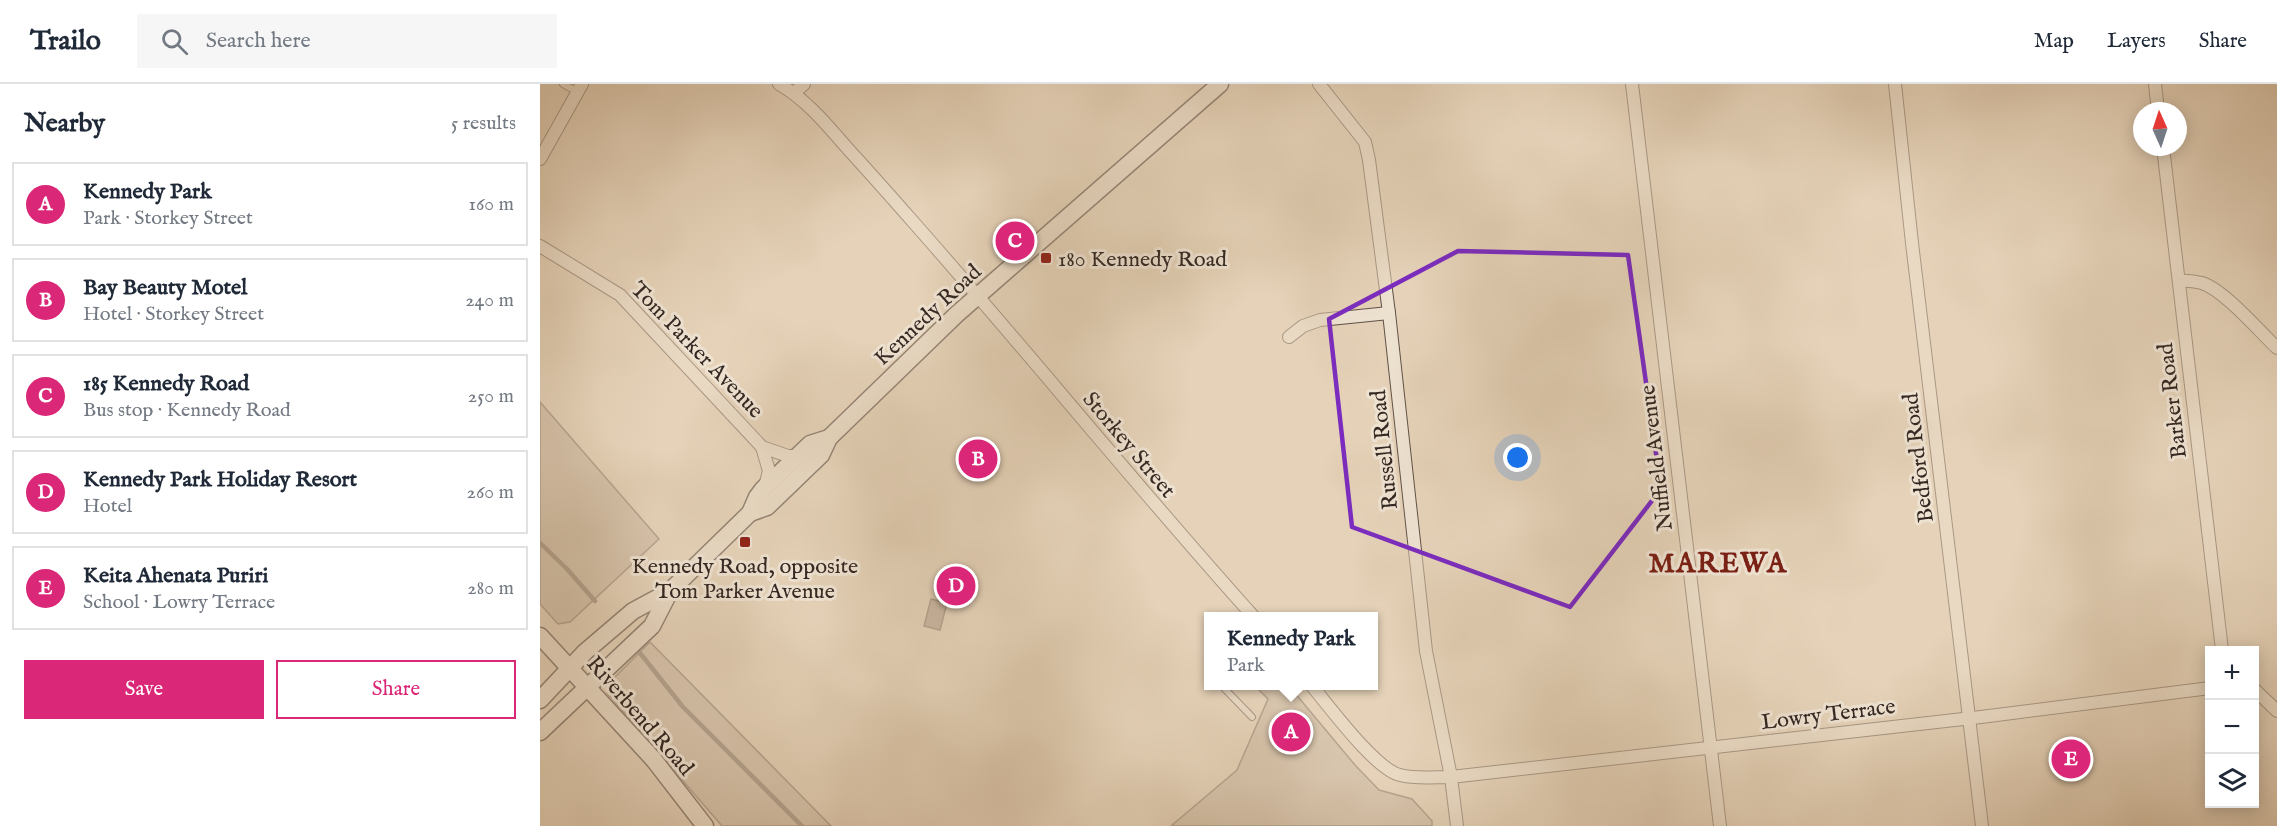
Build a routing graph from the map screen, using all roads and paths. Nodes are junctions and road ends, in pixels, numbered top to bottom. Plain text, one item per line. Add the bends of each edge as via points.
1 (563, 84) edge
2 (779, 84) edge
3 (1220, 84) edge
4 (1320, 84) edge
5 (1632, 84) edge
6 (1895, 84) edge
7 (2155, 84) edge
8 (580, 88) edge
9 (799, 88) edge
10 (2157, 102) edge
11 (2164, 156) edge
12 (540, 159) edge
13 (540, 246) edge
14 (2179, 281) junction
15 (978, 296) junction
16 (1389, 313) junction
17 (1289, 338) dead end
18 (2277, 348) edge
19 (829, 438) junction
20 (762, 447) junction
21 (798, 456) junction
22 (763, 489) junction
23 (750, 513) junction
24 (670, 591) junction
25 (1249, 612) edge
26 (540, 636) edge
27 (2221, 646) edge
28 (569, 668) junction
29 (587, 688) junction
30 (2205, 689) edge
31 (1226, 690) edge
32 (1315, 690) edge
33 (2259, 694) edge
34 (540, 700) edge
35 (2277, 711) edge
36 (1251, 717) dead end
37 (1970, 717) junction
38 (540, 732) edge
39 (1710, 748) junction
40 (1451, 777) junction
41 (705, 826) edge
42 (1456, 826) edge
43 (1720, 826) edge
44 (1982, 826) edge

1 - 8 lane
2 - 9 street, Storkey Street
3 - 15 main road, Kennedy Road
4 - 16 street, Russell Road via 1365,142
5 - 39 street, Nuffield Avenue
6 - 37 street, Bedford Road
7 - 10 street
8 - 12 street
9 - 15 street, Storkey Street
11 - 14 street, Barker Road
13 - 20 street, Tom Parker Avenue via 620,295
14 - 18 street via 2190,280 2218,291
14 - 27 street, Barker Road
15 - 19 main road, Kennedy Road
15 - 25 street, Storkey Street
16 - 17 street via 1320,320 1303,326
16 - 40 street, Russell Road via 1426,651
19 - 21 main road, Kennedy Road via 810,444
19 - 23 main road, Kennedy Road via 821,454 767,507
20 - 21 street, Tom Parker Avenue
20 - 22 street, Tom Parker Avenue via 770,471
21 - 22 main road, Kennedy Road
22 - 23 main road, Kennedy Road
23 - 24 main road, Kennedy Road
24 - 28 main road, Kennedy Road via 633,611
24 - 29 main road, Kennedy Road via 652,627
26 - 28 main road, Riverbend Road
28 - 29 main road, Riverbend Road
28 - 34 main road, Kennedy Road
29 - 38 main road, Kennedy Road
29 - 41 main road, Riverbend Road via 654,760
30 - 37 street, Lowry Terrace
31 - 36 lane
32 - 40 street via 1391,772 1401,776
33 - 35 street
37 - 39 street, Lowry Terrace
37 - 44 street, Bedford Road
39 - 40 street, Lowry Terrace
39 - 43 street, Nuffield Avenue
40 - 42 street, Russell Road

